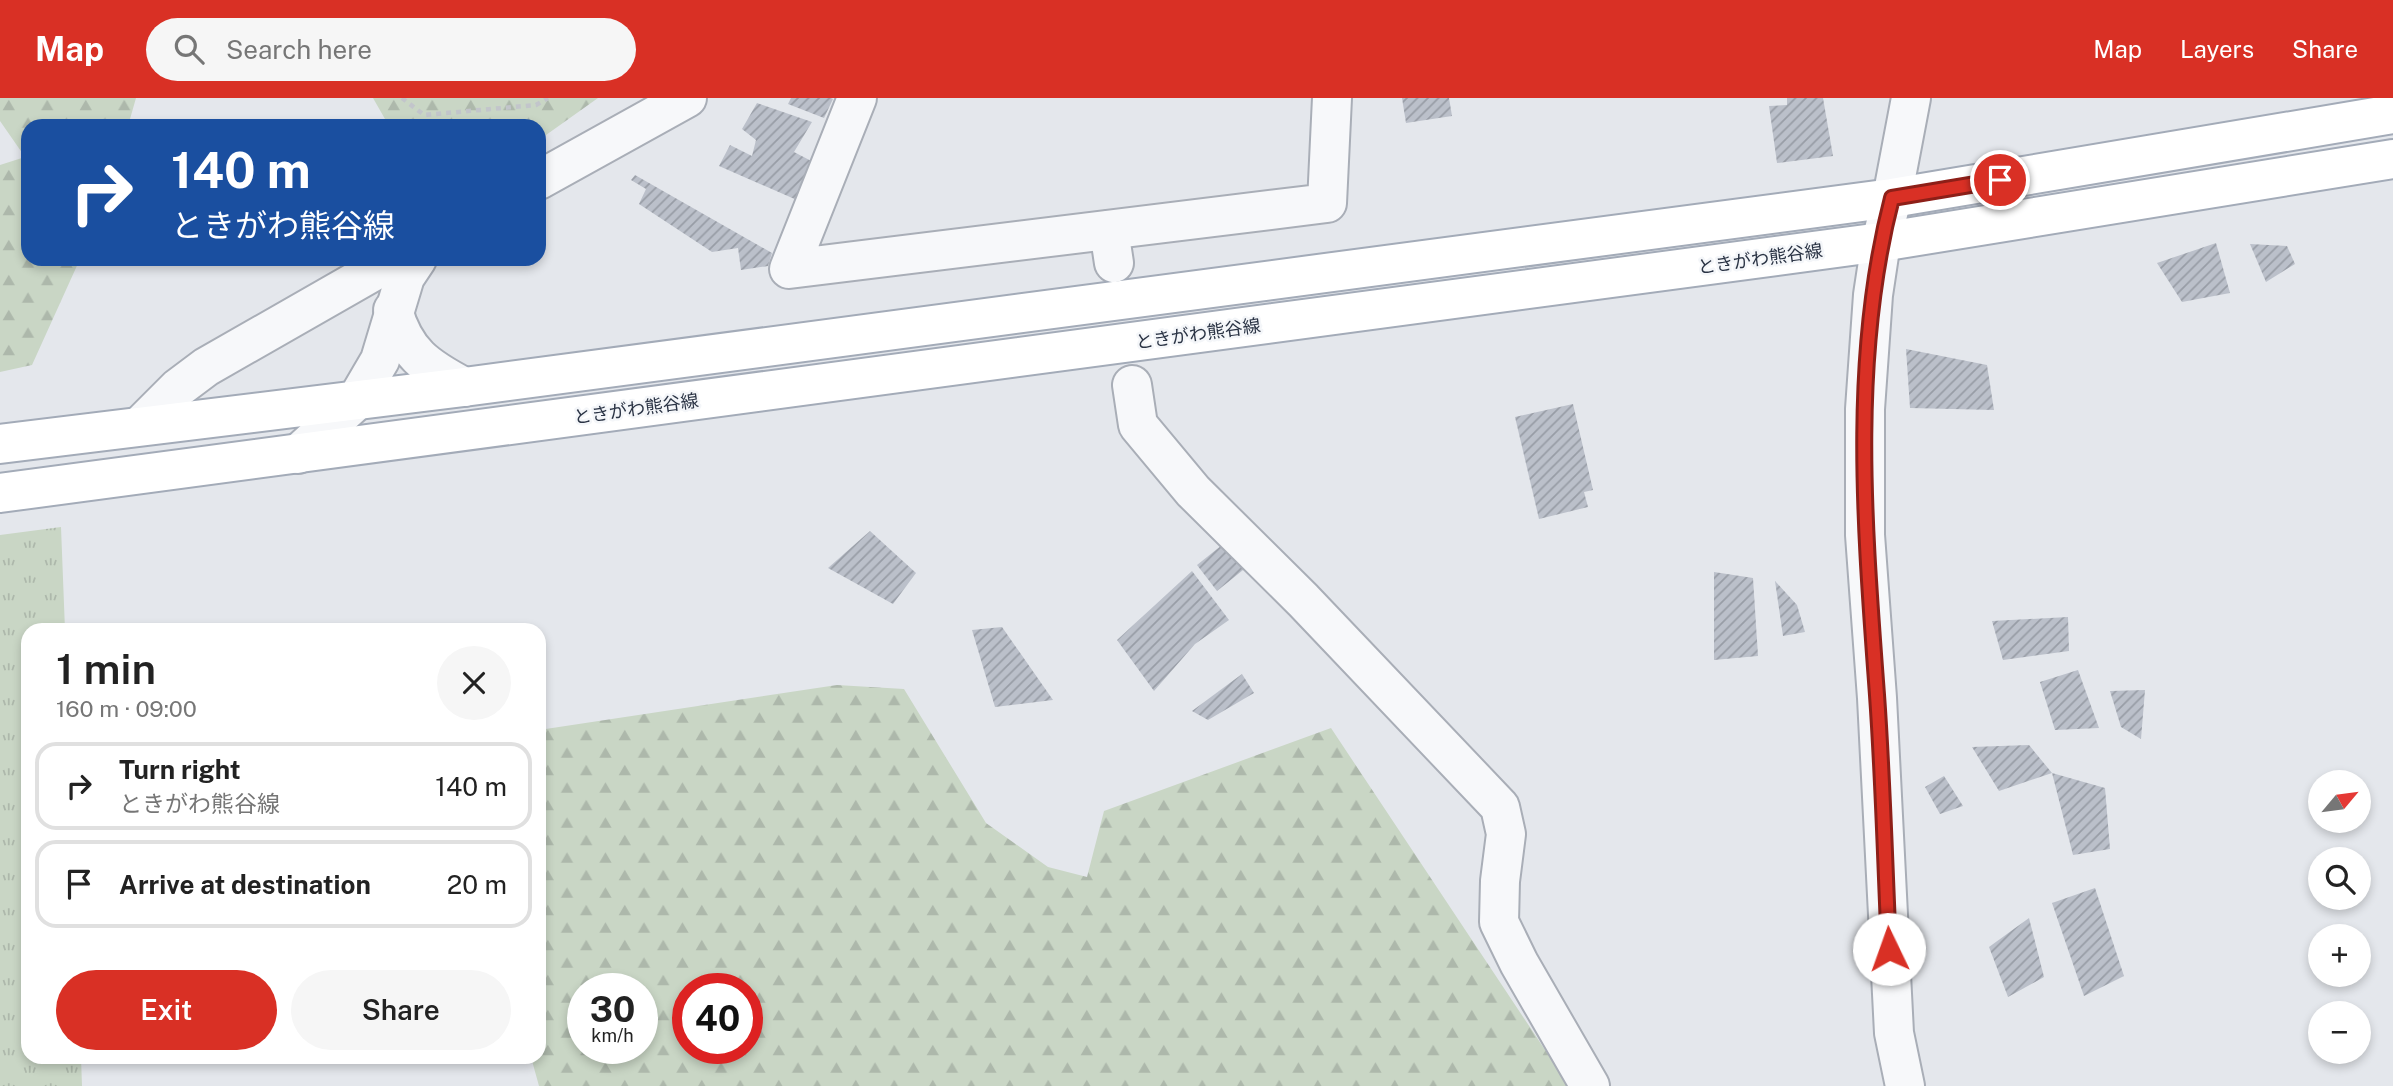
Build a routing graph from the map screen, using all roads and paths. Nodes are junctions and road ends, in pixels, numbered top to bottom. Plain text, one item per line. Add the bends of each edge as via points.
1 (402, 98) edge
2 (548, 98) edge
3 (687, 98) edge
4 (857, 98) edge
5 (1332, 98) edge
6 (1911, 98) edge
7 (2393, 114) edge
8 (2393, 159) edge
9 (546, 176) edge
10 (1892, 198) junction
11 (1881, 242) junction
12 (383, 266) edge
13 (412, 266) edge
14 (393, 310) junction
15 (1132, 386) dead end
16 (464, 387) junction
17 (356, 401) junction
18 (140, 426) junction
19 (0, 444) edge
20 (298, 454) junction
21 (0, 493) edge
22 (1590, 1086) edge
23 (1905, 1086) edge

1 - 2 path via 424,115 536,105
3 - 9 street
4 - 5 street via 789,270 1112,246 1328,203
6 - 10 street
7 - 10 main road
8 - 11 main road, ときがわ熊谷線
10 - 11 street
10 - 16 main road
11 - 20 main road, ときがわ熊谷線
11 - 23 street via 1865,409 1865,535 1894,1033
12 - 18 street via 206,367
13 - 14 street
14 - 16 street via 399,332 413,353 433,371
14 - 17 street via 380,360
15 - 22 street via 1138,425 1193,491 1500,807 1506,834 1499,922
16 - 17 main road
17 - 18 main road
17 - 20 street
18 - 19 main road
20 - 21 main road, ときがわ熊谷線

